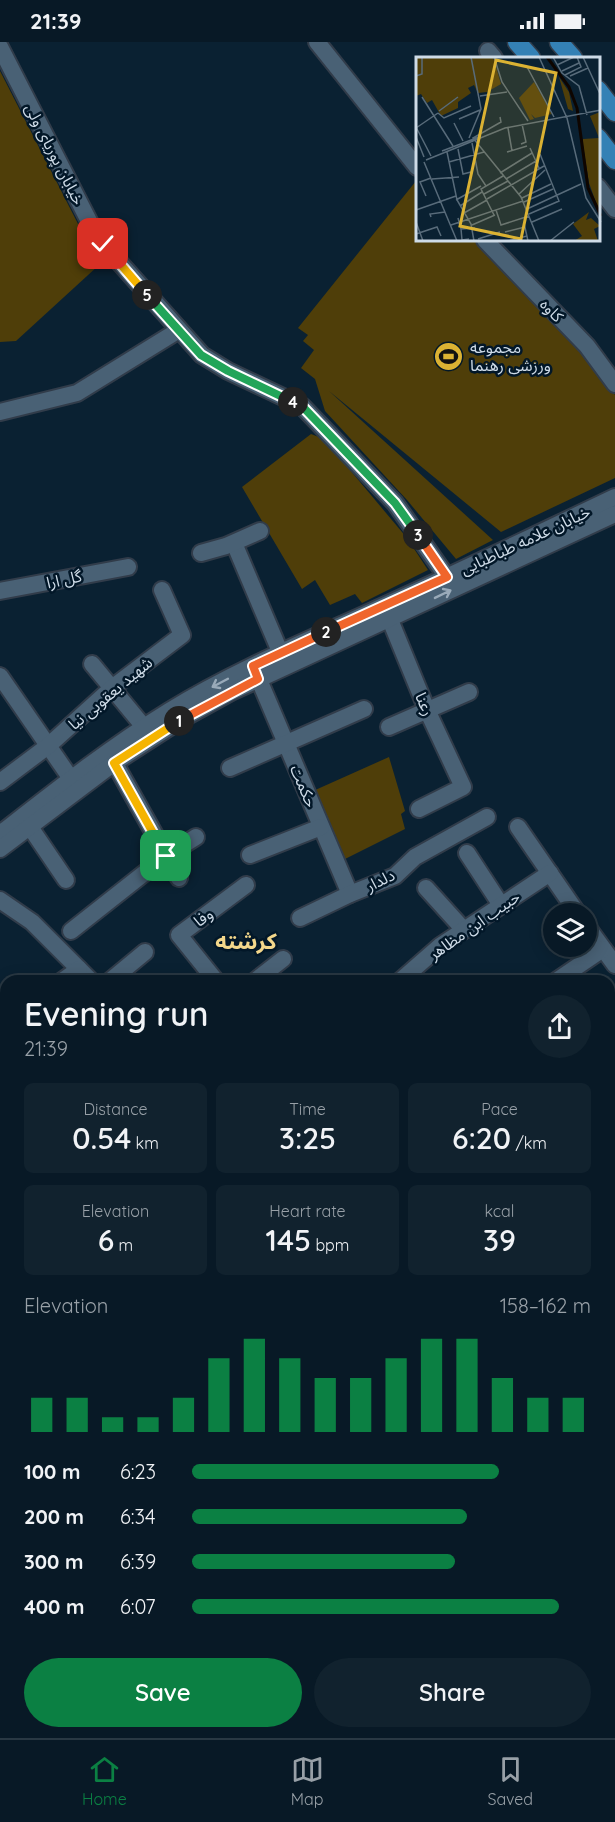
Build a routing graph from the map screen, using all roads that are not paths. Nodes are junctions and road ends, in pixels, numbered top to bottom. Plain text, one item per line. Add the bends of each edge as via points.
1 (317, 42) edge
2 (517, 42) edge
3 (559, 42) edge
4 (0, 47) edge
5 (530, 57) edge
6 (572, 57) edge
7 (600, 93) edge
8 (615, 112) edge
9 (600, 141) edge
10 (615, 160) edge
11 (416, 166) edge
12 (600, 190) edge
13 (615, 209) edge
14 (487, 242) edge
15 (179, 330) junction
16 (615, 384) edge
17 (0, 412) edge
18 (615, 497) edge
19 (615, 514) edge
20 (260, 531) dead end
21 (234, 543) junction
22 (201, 553) dead end
23 (128, 567) dead end
24 (447, 577) junction
25 (162, 590) dead end
26 (0, 591) edge
27 (387, 613) junction
28 (283, 659) junction
29 (92, 664) dead end
30 (256, 672) junction
31 (0, 676) edge
32 (112, 688) junction
33 (469, 692) dead end
34 (364, 709) dead end
35 (427, 710) junction
36 (389, 727) dead end
37 (147, 733) junction
38 (286, 743) junction
39 (48, 746) junction
40 (111, 757) junction
41 (230, 768) dead end
42 (0, 782) edge
43 (74, 784) junction
44 (419, 809) dead end
45 (487, 817) dead end
46 (30, 826) junction
47 (321, 826) junction
48 (518, 827) dead end
49 (0, 834) edge
50 (196, 837) dead end
51 (0, 849) edge
52 (467, 853) dead end
53 (250, 855) dead end
54 (166, 856) junction
55 (550, 873) junction
56 (179, 878) dead end
57 (66, 880) dead end
58 (246, 885) dead end
59 (426, 888) dead end
60 (350, 894) junction
61 (0, 900) edge
62 (571, 903) edge
63 (501, 905) junction
64 (300, 918) dead end
65 (464, 930) junction
66 (71, 931) dead end
67 (597, 940) edge
68 (603, 948) junction
69 (145, 952) dead end
70 (283, 959) dead end
71 (615, 965) edge
72 (79, 969) junction
73 (71, 975) edge
74 (85, 975) edge
75 (117, 975) edge
76 (211, 975) edge
77 (263, 975) edge
78 (407, 975) edge
79 (565, 975) edge

1 - 11 street
2 - 5 main road
3 - 6 main road
4 - 15 street, خیابان پوریای ولی via 103,244
7 - 8 main road
9 - 10 main road
12 - 13 street
14 - 16 street, کاوه via 587,346
15 - 17 street via 77,393
15 - 24 street, خیابان پوریای ولی via 201,355 302,406 395,503
18 - 24 street, خیابان علامه طباطبایی
27 -> 19 street, خیابان علامه طباطبایی
20 - 21 street
21 - 22 street
21 - 28 street
23 - 26 street, گل ارا
24 - 27 street, خیابان علامه طباطبایی
25 - 32 street, شهید یعقوبی نیا via 182,635
27 - 28 street, خیابان علامه طباطبایی
27 - 35 street, رعنا
28 - 30 street, خیابان علامه طباطبایی
29 - 32 street
30 - 37 street, خیابان علامه طباطبایی via 202,708
30 - 38 street, حکمت
31 - 39 street
32 - 37 street
32 - 39 street, شهید یعقوبی نیا
33 - 35 street
34 - 38 street
35 - 36 street
35 - 44 street, رعنا via 463,787
37 - 40 street, خیابان علامه طباطبایی
38 - 41 street
38 - 47 street, حکمت
39 - 42 street, شهید یعقوبی نیا
39 - 43 street
40 - 43 street, خیابان علامه طباطبایی
40 - 54 street
43 - 46 street, خیابان علامه طباطبایی
43 - 49 street, خیابان علامه طباطبایی
45 - 60 street, دلدار via 415,857 395,876
46 - 51 street, خیابان علامه طباطبایی
46 - 57 street
47 - 53 street
47 - 60 street, حکمت
48 - 55 street
50 - 54 street
52 - 63 street
54 - 56 street
54 - 66 street
55 - 62 street
55 - 63 street, حبیب ابن مظاهر
58 - 76 street, وفا via 178,935
59 - 65 street
60 - 64 street, دلدار
61 - 72 street via 32,922
63 - 65 street, حبیب ابن مظاهر
65 - 78 street, حبیب ابن مظاهر
67 - 68 street
68 - 71 street
68 - 79 street
69 - 75 street
70 - 77 street
72 - 73 street
72 - 74 street

